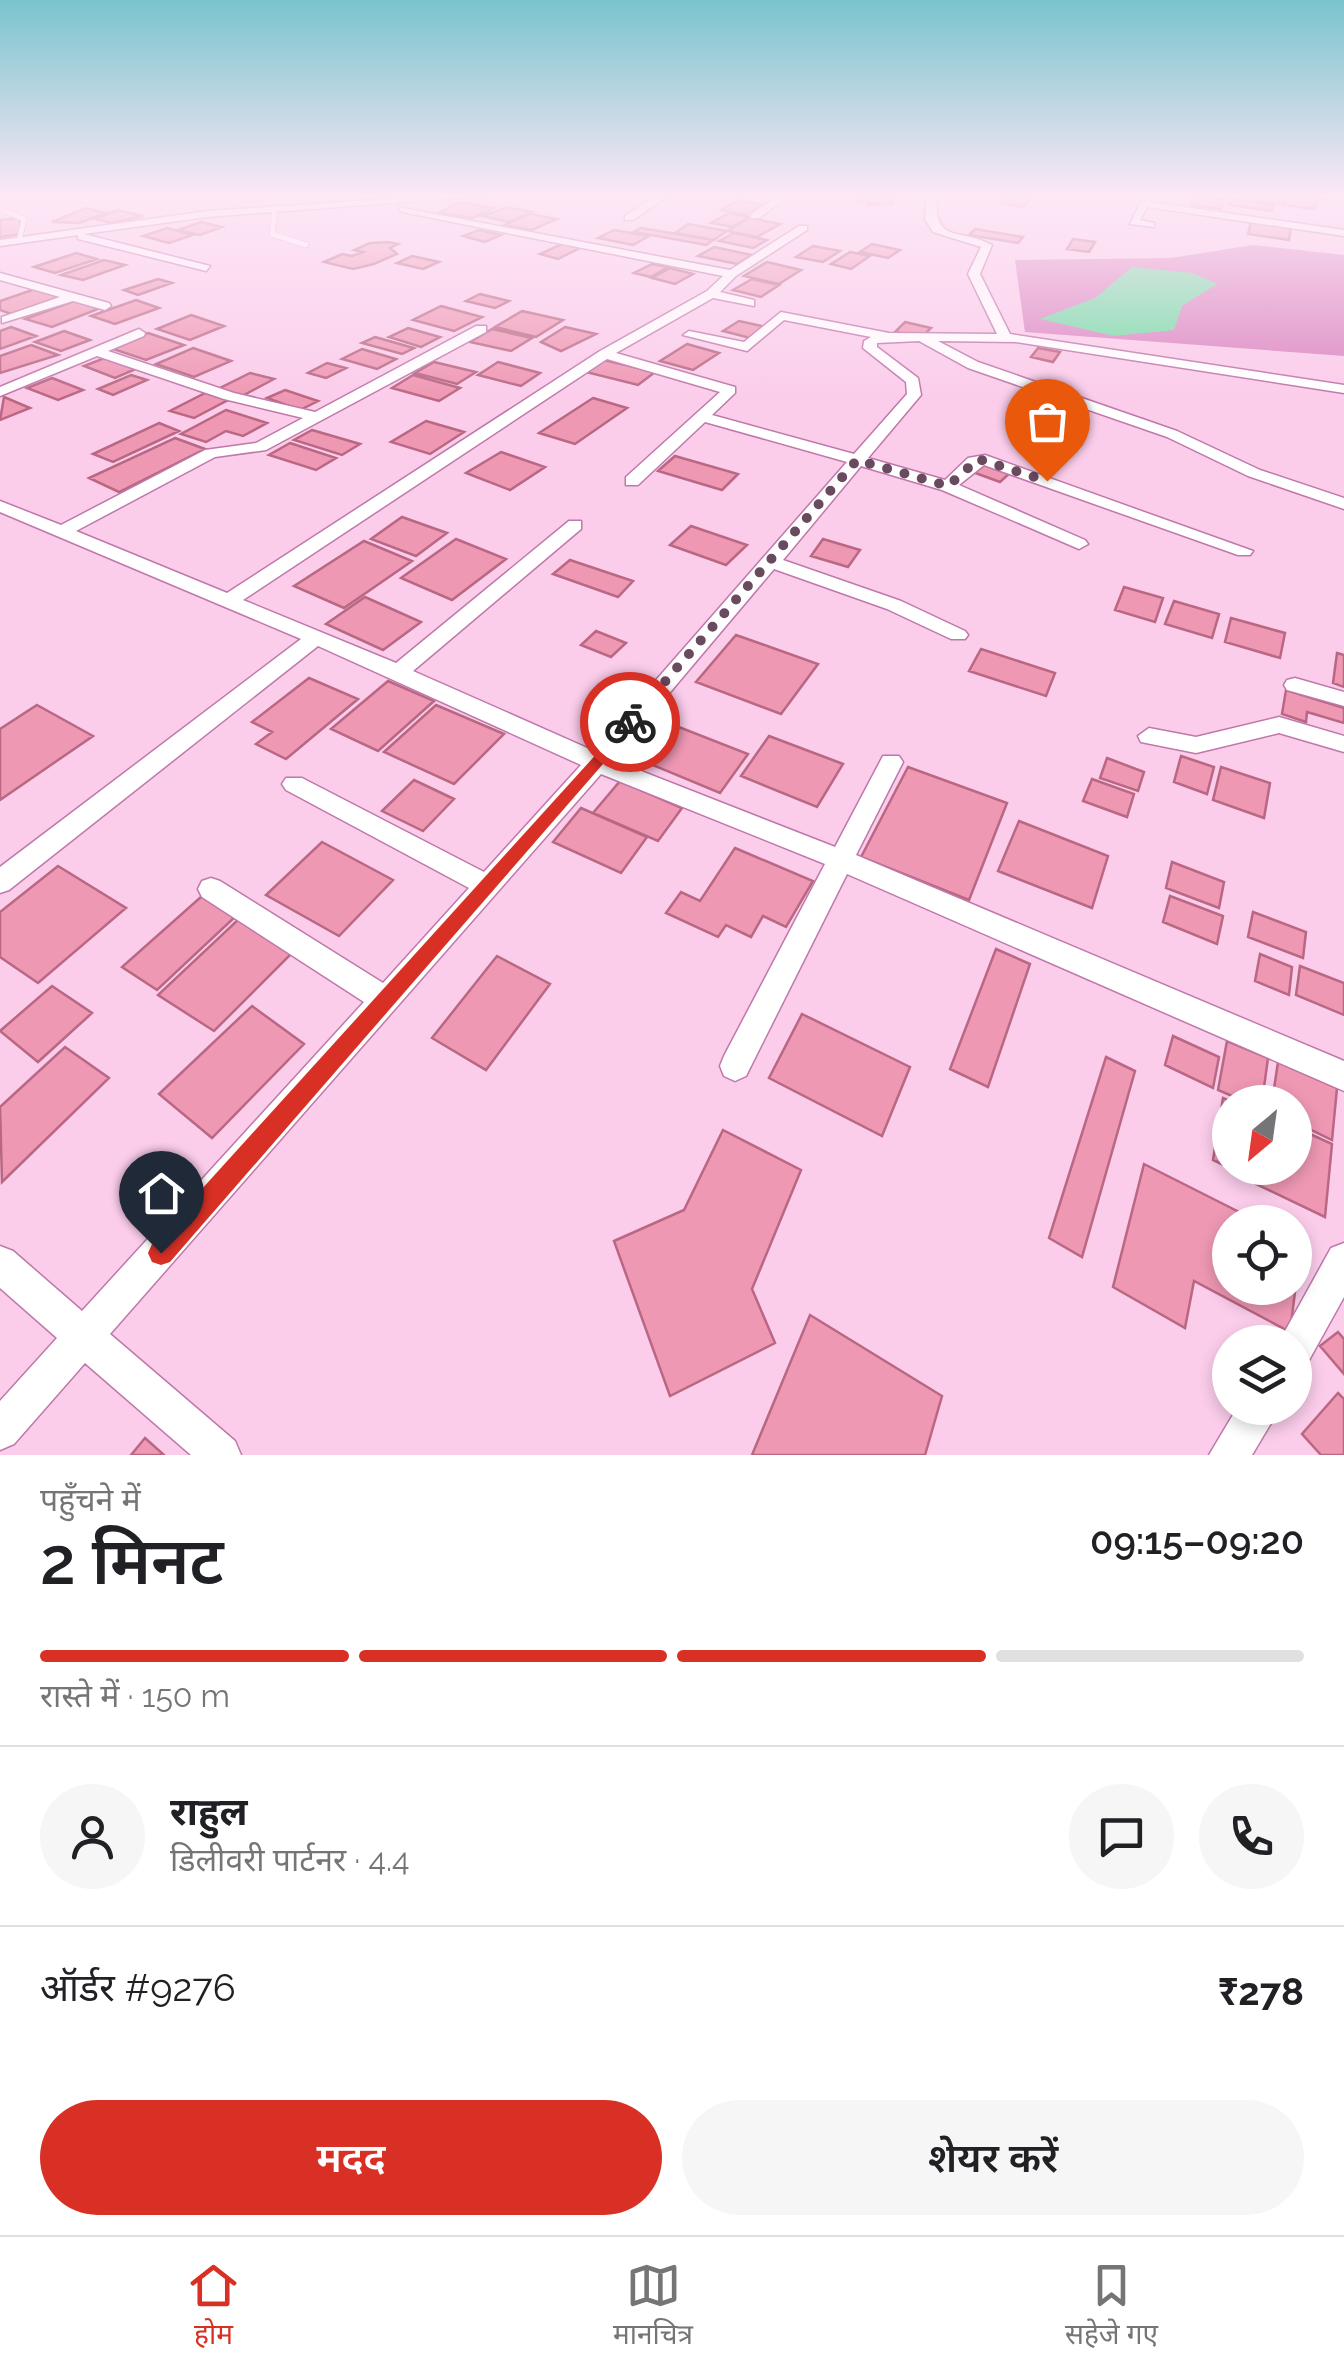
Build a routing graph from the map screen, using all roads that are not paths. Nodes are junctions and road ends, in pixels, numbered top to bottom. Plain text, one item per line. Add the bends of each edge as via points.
1 (185, 263) edge
2 (676, 263) edge
3 (749, 263) edge
4 (979, 263) edge
5 (206, 268) dead end
6 (732, 274) junction
7 (0, 276) edge
8 (711, 294) junction
9 (72, 297) junction
10 (750, 303) dead end
11 (104, 306) dead end
12 (3, 319) edge
13 (481, 329) dead end
14 (40, 330) dead end
15 (139, 333) dead end
16 (690, 335) dead end
17 (887, 336) junction
18 (1005, 337) junction
19 (923, 339) junction
20 (96, 351) junction
21 (605, 354) junction
22 (1344, 389) edge
23 (0, 392) edge
24 (701, 416) junction
25 (318, 417) junction
26 (857, 460) junction
27 (632, 482) dead end
28 (948, 486) junction
29 (1344, 504) edge
30 (0, 506) edge
31 (575, 524) dead end
32 (63, 531) junction
33 (1080, 544) dead end
34 (1244, 550) dead end
35 (769, 561) junction
36 (230, 600) junction
37 (958, 635) dead end
38 (315, 639) junction
39 (398, 672) junction
40 (1296, 685) dead end
41 (1344, 699) edge
42 (1149, 736) dead end
43 (1344, 744) edge
44 (598, 762) junction
45 (891, 762) dead end
46 (294, 784) dead end
47 (840, 859) junction
48 (0, 882) edge
49 (488, 886) junction
50 (211, 889) dead end
51 (387, 1001) junction
52 (734, 1066) dead end
53 (1344, 1076) edge
54 (1344, 1262) edge
55 (0, 1264) edge
56 (1309, 1325) edge
57 (86, 1336) junction
58 (1249, 1425) edge
59 (0, 1430) edge
60 (222, 1455) edge
61 (1229, 1455) edge

1 - 5 street
2 - 6 street
3 - 6 street
4 - 18 street via 974,274
6 - 8 street
7 - 9 street
8 - 10 street
8 - 21 street
9 - 11 street
9 - 12 street
12 - 14 street
13 - 25 street
15 - 20 street
16 - 17 street via 747,347 780,316
17 - 19 street
17 - 26 street via 869,346 913,381 916,391
18 - 19 street
18 - 22 street
19 - 29 street via 973,365 1172,434 1254,473
20 - 23 street
20 - 25 street via 229,396
21 - 24 street via 730,390
21 - 36 street
24 - 26 street
24 - 27 street
25 - 32 street via 260,448 211,453
26 - 28 street
26 - 35 street
28 - 33 street
28 - 34 street via 974,461 985,460
30 - 32 street
31 - 39 street
32 - 36 street
35 - 37 street
35 - 44 street
36 - 38 street
38 - 39 street
38 - 48 street
39 - 44 street
40 - 41 street
42 - 43 street via 1196,745 1279,725
44 - 47 street
44 - 49 street
45 - 47 street
46 - 49 street
47 - 52 street
47 - 53 street
49 - 51 street
50 - 51 street
51 - 57 street
54 - 56 street
55 - 57 street
57 - 59 street
57 - 60 street
58 - 61 street

